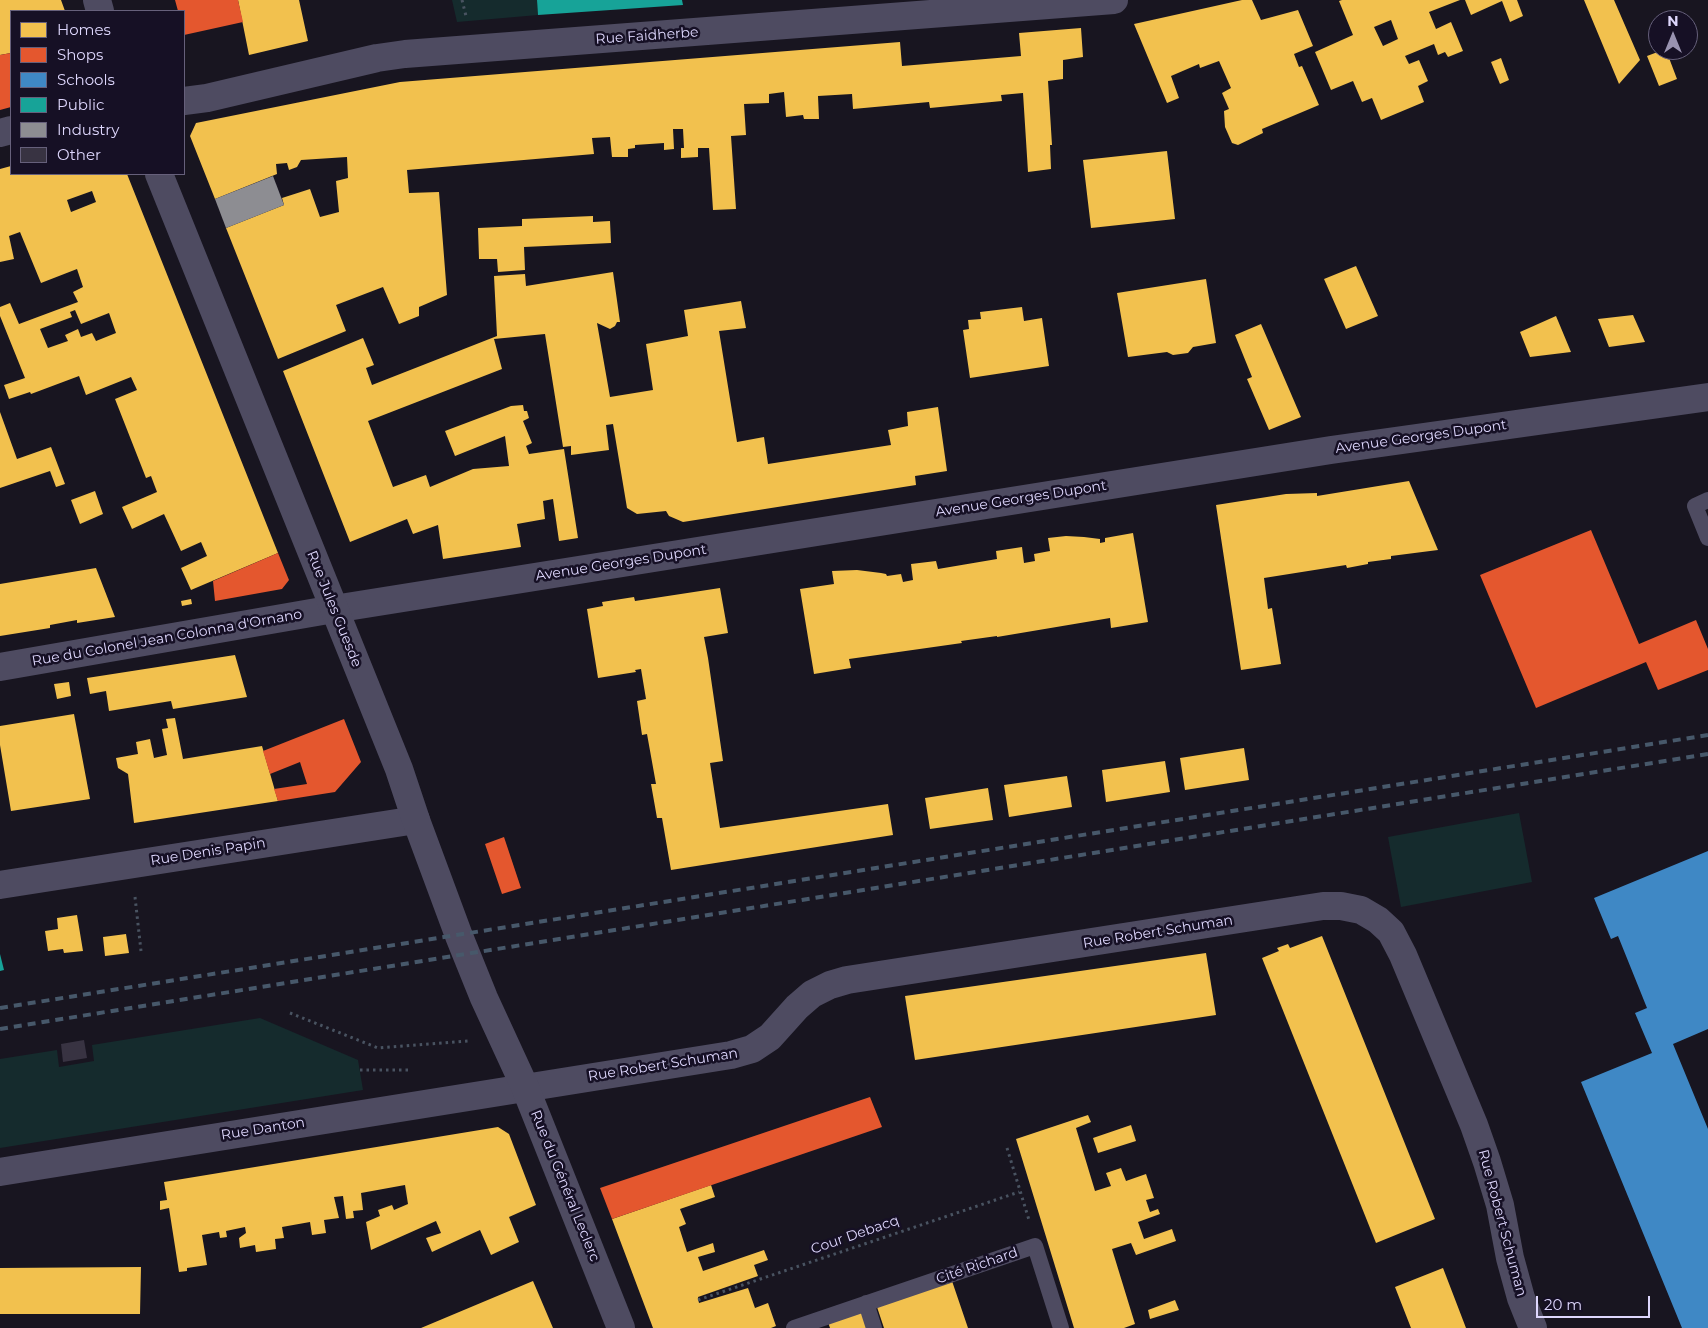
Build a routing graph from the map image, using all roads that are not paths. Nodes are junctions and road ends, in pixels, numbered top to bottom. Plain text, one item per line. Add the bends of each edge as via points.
1 (1114, 0) edge
2 (917, 8) edge
3 (185, 101) edge
4 (159, 175) edge
5 (1708, 397) edge
6 (1708, 500) edge
7 (1708, 538) edge
8 (334, 609) junction
9 (0, 667) edge
10 (416, 820) junction
11 (0, 884) edge
12 (506, 1041) joint
13 (526, 1087) junction
14 (0, 1172) edge
15 (866, 1303) junction
16 (621, 1328) edge
17 (794, 1328) edge
18 (874, 1328) edge
19 (1061, 1328) edge
20 (1534, 1328) edge

1 - 2 street, Rue Faidherbe
2 - 3 street, Rue Faidherbe via 405,54
4 - 8 street, Rue Jules Guesde
5 - 8 street, Avenue Georges Dupont via 1340,448
6 - 7 lane via 1695,506
8 - 9 street, Rue du Colonel Jean Colonna d'Ornano
8 - 10 street, Rue Jules Guesde via 399,769
10 - 11 street, Rue Denis Papin
10 - 12 street, Rue Jules Guesde via 477,980
12 - 13 street, Rue du Général Leclerc
13 - 14 street, Rue Danton
13 - 16 street, Rue du Général Leclerc
13 - 20 street, Rue Robert Schuman via 752,1049 770,1037 812,994 847,980 1323,906 1361,910 1391,932 1403,954 1487,1162 1519,1290
15 - 17 lane, Cité Richard
15 - 18 lane
15 - 19 lane, Cité Richard via 1035,1246

